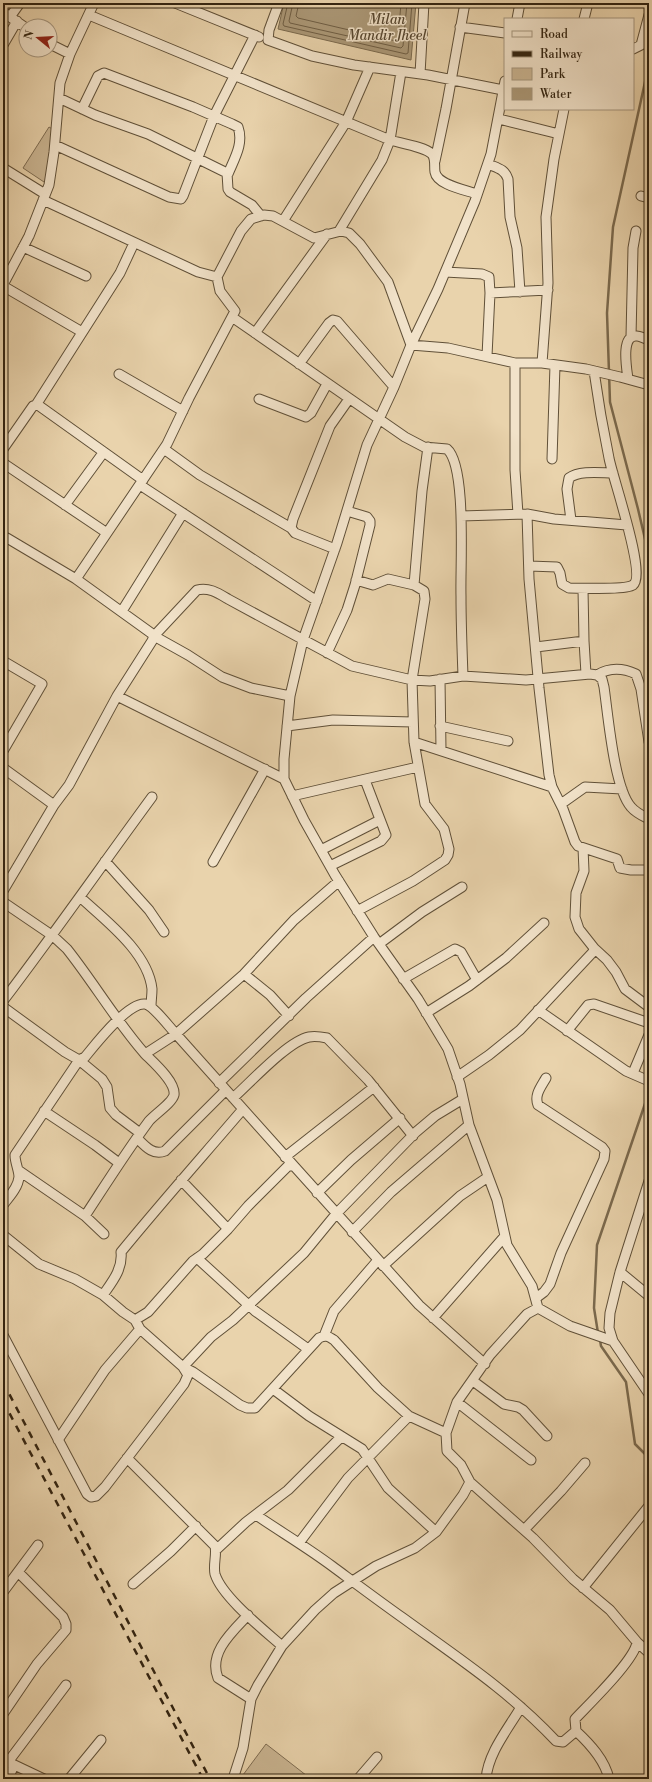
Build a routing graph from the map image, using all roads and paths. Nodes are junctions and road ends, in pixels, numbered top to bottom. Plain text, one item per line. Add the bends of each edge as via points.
1 (20, 3) edge
2 (94, 3) edge
3 (175, 3) edge
4 (279, 3) edge
5 (424, 3) edge
6 (464, 3) edge
7 (520, 3) edge
8 (588, 3) edge
9 (89, 15) junction
10 (649, 15) edge
11 (10, 16) edge
12 (517, 18) edge
13 (584, 18) edge
14 (460, 27) junction
15 (504, 33) edge
16 (255, 35) junction
17 (268, 40) junction
18 (3, 46) edge
19 (58, 48) edge
20 (634, 49) edge
21 (70, 54) junction
22 (370, 67) junction
23 (401, 72) junction
24 (420, 74) junction
25 (234, 76) junction
26 (451, 80) junction
27 (504, 86) edge
28 (503, 90) junction
29 (58, 98) junction
30 (82, 109) junction
31 (564, 110) edge
32 (214, 116) junction
33 (499, 119) junction
34 (346, 122) junction
35 (559, 134) junction
36 (390, 140) junction
37 (55, 146) junction
38 (197, 157) junction
39 (435, 161) junction
40 (488, 164) junction
41 (3, 168) edge
42 (228, 174) junction
43 (477, 194) junction
44 (44, 197) junction
45 (261, 216) junction
46 (283, 221) junction
47 (339, 231) junction
48 (636, 231) dead end
49 (327, 234) junction
50 (134, 243) junction
51 (23, 247) junction
52 (6, 272) edge
53 (445, 272) junction
54 (86, 276) dead end
55 (217, 277) junction
56 (3, 286) edge
57 (548, 290) junction
58 (520, 292) junction
59 (490, 293) junction
60 (232, 317) junction
61 (82, 332) junction
62 (255, 333) junction
63 (631, 337) junction
64 (649, 340) edge
65 (411, 345) junction
66 (487, 356) junction
67 (515, 363) junction
68 (542, 363) junction
69 (299, 364) junction
70 (555, 365) junction
71 (597, 371) junction
72 (119, 374) dead end
73 (624, 378) junction
74 (327, 384) junction
75 (649, 385) edge
76 (394, 387) junction
77 (349, 398) junction
78 (259, 399) dead end
79 (36, 405) junction
80 (183, 411) junction
81 (380, 418) junction
82 (428, 447) junction
83 (3, 449) edge
84 (164, 449) junction
85 (103, 453) junction
86 (552, 459) dead end
87 (3, 463) edge
88 (614, 473) junction
89 (141, 483) junction
90 (65, 505) junction
91 (347, 511) junction
92 (183, 514) junction
93 (523, 514) junction
94 (461, 516) junction
95 (571, 520) junction
96 (627, 525) junction
97 (291, 528) junction
98 (107, 533) junction
99 (4, 538) edge
100 (335, 549) junction
101 (529, 566) junction
102 (76, 579) junction
103 (356, 580) junction
104 (414, 585) junction
105 (583, 589) junction
106 (317, 601) junction
107 (122, 611) junction
108 (154, 636) junction
109 (303, 640) junction
110 (584, 641) junction
111 (536, 647) junction
112 (327, 653) junction
113 (3, 661) edge
114 (586, 674) junction
115 (597, 675) junction
116 (462, 676) junction
117 (440, 679) junction
118 (412, 680) junction
119 (539, 680) junction
120 (117, 696) junction
121 (290, 696) junction
122 (413, 722) junction
123 (287, 726) junction
124 (440, 726) junction
125 (508, 741) dead end
126 (414, 742) junction
127 (649, 742) edge
128 (441, 750) junction
129 (3, 751) edge
130 (418, 767) junction
131 (3, 768) edge
132 (265, 769) junction
133 (284, 778) junction
134 (365, 780) junction
135 (552, 787) junction
136 (622, 789) junction
137 (292, 796) junction
138 (152, 797) dead end
139 (561, 804) junction
140 (54, 805) junction
141 (649, 819) edge
142 (380, 820) junction
143 (583, 848) junction
144 (321, 850) junction
145 (104, 861) junction
146 (213, 862) dead end
147 (330, 866) junction
148 (649, 870) edge
149 (338, 881) junction
150 (462, 888) dead end
151 (3, 891) edge
152 (80, 897) junction
153 (3, 902) edge
154 (357, 911) junction
155 (544, 923) dead end
156 (164, 932) dead end
157 (53, 936) junction
158 (376, 940) junction
159 (594, 948) junction
160 (244, 974) junction
161 (403, 979) junction
162 (477, 980) junction
163 (3, 1001) edge
164 (3, 1007) edge
165 (151, 1007) junction
166 (649, 1007) edge
167 (538, 1010) junction
168 (426, 1013) junction
169 (289, 1016) junction
170 (118, 1019) junction
171 (649, 1023) edge
172 (567, 1031) junction
173 (176, 1034) junction
174 (649, 1035) edge
175 (145, 1054) junction
176 (79, 1060) junction
177 (633, 1073) junction
178 (457, 1077) junction
179 (546, 1078) dead end
180 (648, 1080) edge
181 (219, 1083) junction
182 (374, 1087) junction
183 (226, 1090) junction
184 (233, 1098) junction
185 (463, 1099) junction
186 (243, 1109) junction
187 (44, 1111) junction
188 (400, 1118) junction
189 (469, 1125) junction
190 (138, 1136) junction
191 (413, 1136) junction
192 (286, 1157) junction
193 (119, 1163) junction
194 (294, 1166) junction
195 (18, 1170) junction
196 (488, 1177) junction
197 (181, 1180) junction
198 (649, 1181) edge
199 (317, 1192) junction
200 (3, 1205) edge
201 (336, 1214) junction
202 (85, 1216) junction
203 (228, 1229) junction
204 (352, 1232) junction
205 (104, 1234) dead end
206 (3, 1235) edge
207 (505, 1236) junction
208 (197, 1258) junction
209 (381, 1263) junction
210 (620, 1272) junction
211 (103, 1295) junction
212 (649, 1296) edge
213 (536, 1298) junction
214 (250, 1306) junction
215 (538, 1308) junction
216 (433, 1318) junction
217 (135, 1320) junction
218 (140, 1329) junction
219 (3, 1335) edge
220 (324, 1336) junction
221 (613, 1341) junction
222 (308, 1349) junction
223 (485, 1364) junction
224 (183, 1368) junction
225 (473, 1381) junction
226 (273, 1389) junction
227 (649, 1394) edge
228 (457, 1402) junction
229 (409, 1416) junction
230 (446, 1433) junction
231 (547, 1436) dead end
232 (341, 1437) junction
233 (58, 1440) junction
234 (127, 1458) junction
235 (368, 1458) junction
236 (531, 1460) dead end
237 (585, 1463) dead end
238 (470, 1482) junction
239 (649, 1506) edge
240 (256, 1515) junction
241 (196, 1526) junction
242 (524, 1530) junction
243 (436, 1532) junction
244 (298, 1543) junction
245 (38, 1545) dead end
246 (216, 1550) junction
247 (18, 1572) junction
248 (352, 1582) junction
249 (133, 1584) dead end
250 (583, 1588) junction
251 (3, 1592) edge
252 (248, 1616) junction
253 (637, 1642) junction
254 (282, 1646) junction
255 (649, 1653) edge
256 (66, 1685) dead end
257 (251, 1699) junction
258 (521, 1707) junction
259 (3, 1714) edge
260 (576, 1731) junction
261 (101, 1740) dead end
262 (377, 1757) dead end
263 (9, 1762) edge
264 (8, 1779) edge
265 (44, 1779) edge
266 (69, 1779) edge
267 (233, 1779) edge
268 (358, 1779) edge
269 (486, 1779) edge
270 (609, 1779) edge

1 - 11 street
2 - 9 street
3 - 16 street
4 - 17 street
5 - 24 street
6 - 14 street
7 - 12 street
8 - 13 street
9 - 21 street
9 - 25 street
10 - 20 street via 641,44
11 - 18 street
14 - 15 street
14 - 26 street
16 - 17 street
16 - 25 street
17 - 22 street via 312,56
19 - 21 street
21 - 29 street via 60,82
22 - 23 street
22 - 34 street
23 - 24 street
23 - 36 street
24 - 26 street
25 - 32 street
25 - 34 street
26 - 28 street
26 - 39 street
27 - 28 street
28 - 33 street
29 - 30 street
29 - 37 street
30 - 32 street via 98,76 104,73
30 - 38 street via 148,134
31 - 35 street
32 - 38 street
32 - 42 street via 238,127 240,132 239,146
33 - 35 street
33 - 40 street
34 - 36 street
34 - 46 street
35 - 57 street via 546,217
36 - 39 street via 426,150 432,154
36 - 47 street via 378,166
37 - 38 street via 177,199 184,196
37 - 44 street via 49,185
38 - 42 street
39 - 43 street via 434,171 441,181
40 - 43 street
40 - 58 street via 502,170 508,179 510,217 517,248
41 - 44 street
42 - 45 street via 230,192 252,205
43 - 53 street
44 - 50 street
44 - 51 street
45 - 46 street via 273,216
45 - 55 street via 251,219 241,231
46 - 49 street via 314,238
47 - 49 street
47 - 65 street via 349,233 360,244 388,282
48 - 63 street via 633,248
49 - 62 street
50 - 55 street via 198,272
50 - 61 street via 120,273
51 - 52 street
51 - 54 street
52 - 56 street
53 - 59 street via 486,275 490,281
53 - 65 street
55 - 60 street via 220,291 235,311
56 - 61 street
57 - 58 street
57 - 68 street
58 - 59 street
59 - 66 street
60 - 62 street
60 - 80 street
61 - 79 street
62 - 69 street
63 - 64 street
63 - 73 street via 625,354
65 - 66 street via 448,348
65 - 76 street
66 - 67 street
67 - 68 street
67 - 93 street via 515,470
68 - 70 street
69 - 74 street
69 - 76 street via 333,320 337,321
70 - 71 street
70 - 86 street
71 - 73 street
71 - 88 street via 602,422 609,461
72 - 80 street
73 - 75 street
74 - 77 street
74 - 78 street via 311,413 306,417
76 - 81 street
77 - 81 street
77 - 97 street via 330,426 320,447
79 - 83 street
79 - 85 street
80 - 84 street
81 - 82 street via 411,441
81 - 91 street via 367,445
82 - 94 street via 447,449 451,453 458,479
82 - 104 street
84 - 89 street
84 - 97 street via 200,475
85 - 89 street
85 - 90 street
87 - 90 street
88 - 95 street via 573,475 569,478 567,489
88 - 96 street
89 - 92 street
89 - 98 street
90 - 98 street
91 - 100 street
91 - 103 street via 367,517 370,521
92 - 106 street
92 - 107 street
93 - 94 street
93 - 95 street
93 - 101 street
94 - 116 street
95 - 96 street
96 - 105 street via 637,574 636,582 623,588
97 - 100 street via 295,533
98 - 102 street
99 - 102 street
100 - 106 street
101 - 105 street via 557,567 564,586
101 - 111 street
102 - 107 street
103 - 104 street via 373,585 388,578
103 - 112 street via 347,610
104 - 118 street via 421,588 425,594
105 - 110 street
106 - 109 street
107 - 108 street
108 - 109 street via 197,590 203,589 228,599
108 - 120 street
108 - 121 street via 222,677 251,688
109 - 112 street
109 - 121 street
110 - 111 street
110 - 114 street
111 - 119 street
112 - 118 street via 352,666
113 - 129 street via 42,684
114 - 115 street
114 - 119 street
115 - 127 street via 615,669 636,674 641,689
115 - 136 street via 602,679 604,687 611,740
116 - 117 street
116 - 119 street
117 - 118 street
117 - 124 street
118 - 122 street
119 - 135 street
120 - 132 street
120 - 140 street via 69,785
121 - 123 street
122 - 123 street via 333,720
122 - 126 street
123 - 133 street
124 - 125 street
124 - 128 street
126 - 128 street
126 - 130 street
128 - 135 street
130 - 134 street
130 - 154 street via 425,804 444,828 448,855 445,860 413,881
131 - 140 street
132 - 133 street
132 - 146 street
133 - 137 street
134 - 137 street
134 - 142 street
135 - 139 street
136 - 139 street via 585,788 578,790
136 - 141 street via 631,808
137 - 144 street
138 - 145 street
139 - 143 street via 575,842
140 - 151 street
142 - 144 street
142 - 147 street via 386,835 381,841
143 - 148 street via 609,855 616,859 620,868
143 - 159 street via 584,871 576,893 575,917 579,929
144 - 147 street
145 - 152 street
145 - 156 street via 149,910
147 - 149 street
149 - 154 street
149 - 160 street via 294,920
150 - 158 street
152 - 157 street
152 - 165 street via 122,936 141,960 152,989
153 - 157 street
154 - 158 street
155 - 162 street via 506,958
157 - 163 street
157 - 170 street via 68,949
158 - 161 street
158 - 169 street
159 - 166 street via 607,960 625,989
159 - 167 street via 589,957
160 - 169 street via 270,995
160 - 173 street
161 - 162 street via 455,949 462,952
161 - 168 street
162 - 168 street
164 - 176 street
165 - 170 street via 145,1004 137,1006
165 - 173 street
167 - 172 street
167 - 178 street via 520,1030 490,1055
168 - 178 street via 448,1049
169 - 181 street
170 - 175 street
170 - 176 street via 85,1057
171 - 172 street via 594,1004 588,1005
172 - 177 street
173 - 175 street
173 - 181 street
174 - 177 street
175 - 190 street via 168,1079 174,1088 174,1095
176 - 187 street
176 - 190 street via 105,1083 110,1108
177 - 180 street
178 - 185 street
179 - 213 street via 537,1095 538,1105 605,1151 550,1284
181 - 183 street
182 - 184 street via 332,1040 310,1036 285,1051
182 - 188 street
182 - 192 street
183 - 184 street
183 - 190 street via 165,1151 154,1152
184 - 186 street
185 - 189 street
185 - 191 street via 435,1116
186 - 192 street
186 - 197 street
187 - 193 street
187 - 195 street via 15,1155
188 - 191 street
188 - 199 street
189 - 196 street
189 - 204 street via 391,1192
190 - 193 street
191 - 201 street
192 - 194 street
193 - 202 street
194 - 199 street
194 - 203 street via 288,1166
195 - 200 street via 17,1186
195 - 202 street
196 - 207 street via 497,1200
196 - 209 street via 460,1196
197 - 203 street
197 - 211 street via 121,1252 118,1273
198 - 210 street
199 - 201 street
201 - 204 street
201 - 214 street via 304,1253
202 - 205 street
203 - 208 street
204 - 209 street
206 - 211 street via 39,1264 75,1278
207 - 213 street
207 - 216 street
208 - 214 street
208 - 217 street via 148,1312
209 - 216 street
209 - 220 street via 334,1312
210 - 212 street
210 - 221 street via 610,1313 609,1328
211 - 217 street
213 - 215 street
214 - 222 street
214 - 224 street via 218,1331
215 - 221 street via 570,1326
215 - 223 street via 527,1314
216 - 223 street
217 - 218 street
218 - 224 street
218 - 233 street via 106,1370
219 - 233 street
220 - 222 street
220 - 229 street via 334,1340 378,1388
221 - 227 street
222 - 226 street
223 - 225 street
224 - 226 street via 247,1408 255,1408
224 - 234 street via 188,1375 184,1384
225 - 228 street
225 - 231 street via 504,1404 523,1410
226 - 232 street
228 - 230 street
228 - 236 street
229 - 230 street
229 - 235 street
230 - 238 street via 447,1450 461,1465
232 - 235 street via 362,1449
232 - 240 street via 288,1490
233 - 234 street via 91,1497 96,1496 105,1487
234 - 241 street
235 - 243 street via 388,1488
235 - 244 street via 348,1478
237 - 242 street
238 - 242 street
238 - 243 street
239 - 250 street
240 - 244 street
240 - 246 street
241 - 246 street
241 - 249 street
242 - 250 street
243 - 248 street via 415,1548 376,1566
244 - 248 street
245 - 247 street
246 - 252 street via 214,1568 217,1579
247 - 251 street
247 - 259 street via 63,1617 66,1630 37,1664
248 - 254 street via 334,1593 315,1610
248 - 258 street via 472,1666
250 - 253 street via 610,1610
252 - 254 street
252 - 257 street via 223,1643 215,1666 218,1678
253 - 255 street
253 - 260 street via 636,1649 619,1671 574,1720
254 - 257 street
256 - 263 street
257 - 267 street via 243,1748
258 - 260 street via 556,1741 563,1742
258 - 269 street via 490,1759
260 - 270 street via 590,1743 608,1771
261 - 266 street
262 - 268 street
263 - 264 street
263 - 265 street

